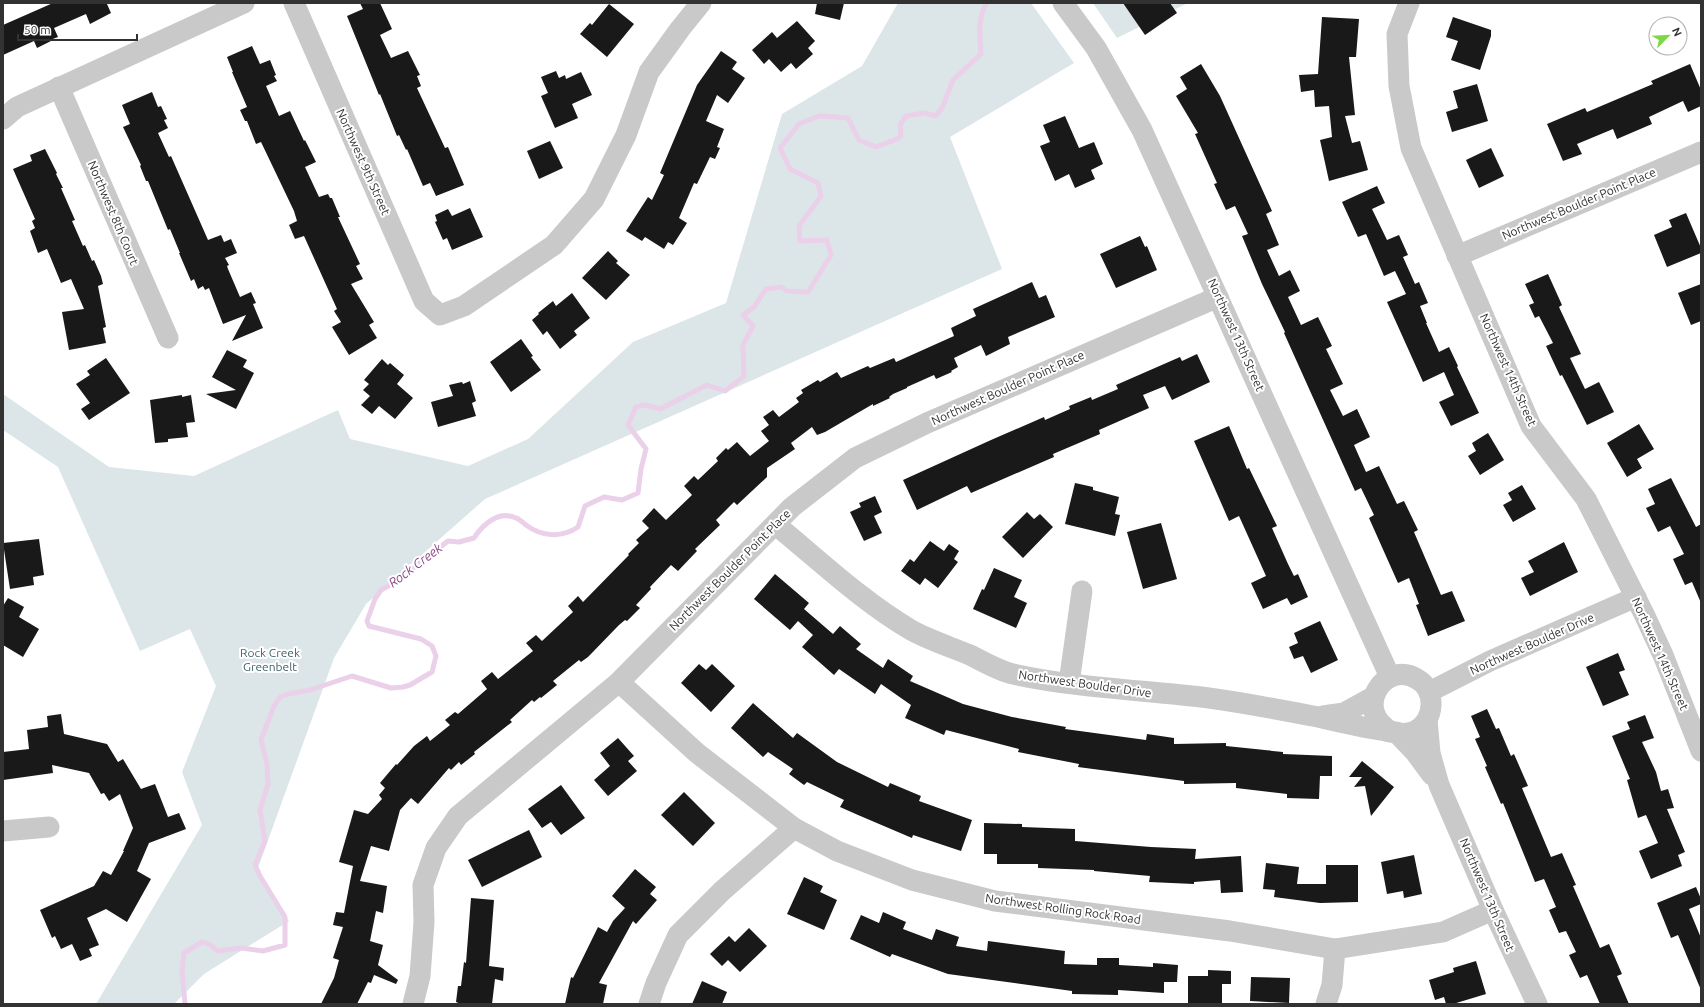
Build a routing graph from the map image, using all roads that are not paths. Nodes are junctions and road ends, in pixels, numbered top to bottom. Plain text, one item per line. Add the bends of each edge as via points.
1 (244, 3) edge
2 (294, 3) edge
3 (701, 3) edge
4 (1063, 3) edge
5 (1409, 3) edge
6 (59, 87) junction
7 (3, 119) edge
8 (1701, 152) edge
9 (1457, 256) junction
10 (1218, 297) junction
11 (168, 338) dead end
12 (776, 525) junction
13 (1082, 591) dead end
14 (1636, 597) junction
15 (1390, 677) junction
16 (619, 682) junction
17 (1069, 683) junction
18 (1429, 692) junction
19 (1373, 697) junction
20 (1317, 717) junction
21 (1427, 720) junction
22 (1394, 732) junction
23 (1701, 747) edge
24 (1439, 785) junction
25 (49, 827) dead end
26 (794, 828) junction
27 (3, 831) edge
28 (1493, 910) junction
29 (1334, 948) junction
30 (413, 1004) edge
31 (649, 1004) edge
32 (1326, 1004) edge
33 (1536, 1004) edge

1 - 6 street
2 - 3 street, Northwest 9th Street via 424,301 440,315 464,306 554,246 594,199 626,135 649,72
4 - 10 street, Northwest 13th Street via 1096,48 1139,124
5 - 9 street, Northwest 14th Street via 1397,34 1399,86 1411,148
6 - 7 street via 17,107
6 - 11 street, Northwest 8th Court
8 - 9 street, Northwest Boulder Point Place
9 - 14 street, Northwest 14th Street via 1531,426 1586,499
10 - 12 street, Northwest Boulder Point Place via 927,423 855,458 792,507
10 - 15 street, Northwest 13th Street
12 - 16 street, Northwest Boulder Point Place
12 - 17 street, Northwest Boulder Drive via 867,600 913,631 1011,673
13 - 17 street
14 - 18 street, Northwest Boulder Drive via 1490,661
14 - 23 street, Northwest 14th Street
15 - 18 street via 1403,674 1415,677
15 - 19 street via 1378,686
16 - 26 street, Northwest Rolling Rock Road via 697,753
16 - 30 street, Northwest Boulder Point Place via 458,816 436,848 423,885 424,922 420,976
17 - 20 street, Northwest Boulder Drive via 1209,698
18 - 21 street via 1432,707
19 - 20 street, Northwest Boulder Drive via 1344,713
19 - 22 street via 1373,711 1379,722 1384,728
20 - 22 street, Northwest Boulder Drive
21 - 22 street via 1416,730 1405,734
21 - 24 street, Northwest 13th Street via 1430,753
22 - 24 street, Northwest 13th Street via 1416,752
24 - 28 street, Northwest 13th Street
25 - 27 street
26 - 29 street, Northwest Rolling Rock Road via 837,852 912,880 995,902 1230,931
26 - 31 street via 722,891 678,935
28 - 29 street, Northwest Rolling Rock Road via 1443,932
28 - 33 street, Northwest 13th Street
29 - 32 street via 1332,985

